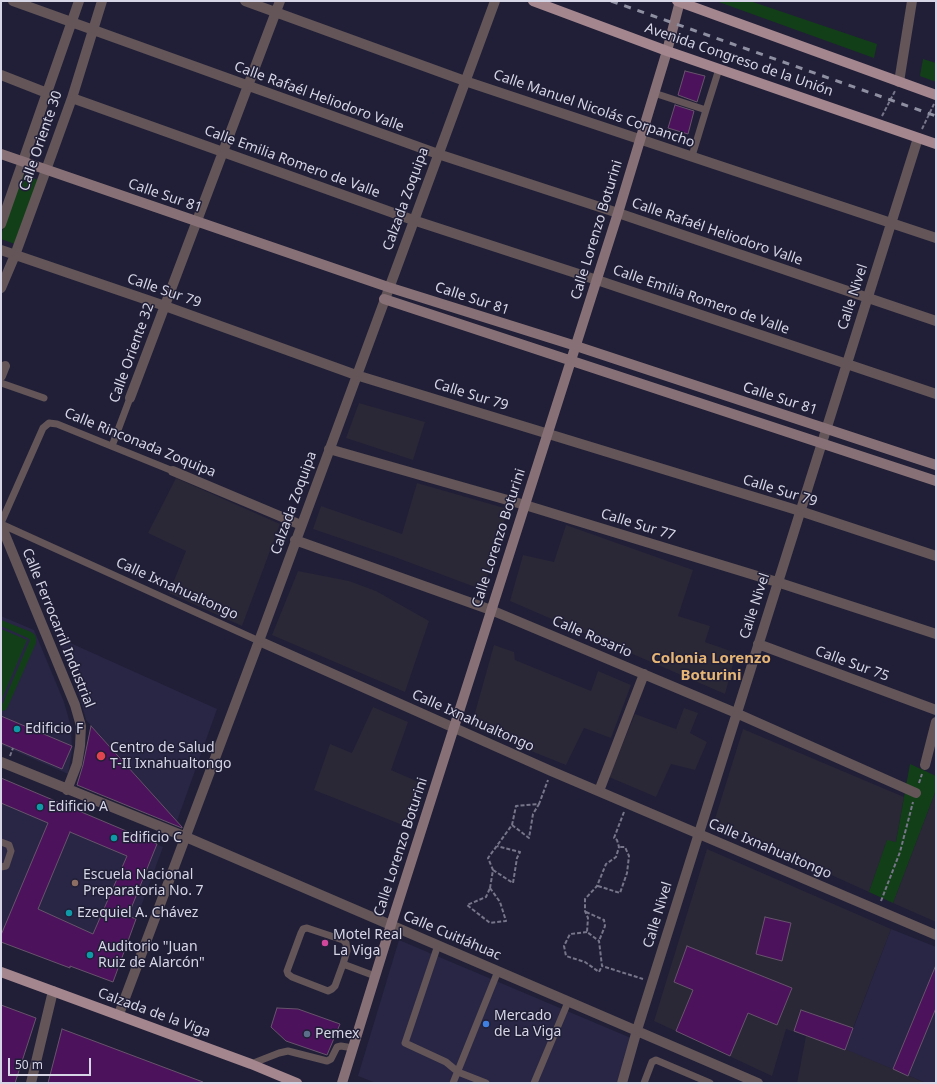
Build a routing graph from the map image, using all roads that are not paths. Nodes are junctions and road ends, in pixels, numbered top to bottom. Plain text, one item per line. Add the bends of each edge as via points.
1 (13, 1) edge
2 (79, 1) edge
3 (102, 1) edge
4 (245, 1) edge
5 (280, 1) edge
6 (495, 1) edge
7 (533, 1) edge
8 (678, 1) edge
9 (912, 1) edge
10 (276, 12) junction
11 (72, 22) junction
12 (94, 30) junction
13 (667, 51) junction
14 (719, 69) junction
15 (1, 75) edge
16 (465, 80) junction
17 (899, 82) junction
18 (248, 86) junction
19 (47, 93) junction
20 (654, 93) junction
21 (936, 95) edge
22 (72, 98) junction
23 (706, 110) junction
24 (918, 138) junction
25 (640, 139) junction
26 (936, 144) edge
27 (223, 152) junction
28 (1, 154) edge
29 (438, 154) junction
30 (692, 156) junction
31 (22, 162) junction
32 (46, 170) junction
33 (618, 213) junction
34 (413, 220) junction
35 (197, 221) junction
36 (891, 223) junction
37 (1, 224) edge
38 (936, 238) edge
39 (1, 250) edge
40 (15, 255) junction
41 (596, 280) junction
42 (388, 287) junction
43 (1, 288) edge
44 (867, 298) junction
45 (384, 299) junction
46 (165, 306) junction
47 (936, 321) edge
48 (576, 346) junction
49 (571, 360) junction
50 (846, 364) junction
51 (5, 366) dead end
52 (356, 375) junction
53 (1, 376) edge
54 (1, 383) edge
55 (936, 394) edge
56 (44, 398) dead end
57 (130, 398) joint
58 (826, 429) junction
59 (548, 434) junction
60 (821, 443) junction
61 (112, 446) junction
62 (329, 449) junction
63 (936, 465) edge
64 (173, 471) joint
65 (936, 480) edge
66 (525, 505) junction
67 (800, 511) junction
68 (1, 524) edge
69 (301, 524) junction
70 (295, 540) junction
71 (936, 556) edge
72 (777, 582) junction
73 (492, 610) junction
74 (936, 634) edge
75 (259, 641) junction
76 (758, 644) junction
77 (644, 674) junction
78 (936, 710) edge
79 (736, 713) junction
80 (936, 722) edge
81 (454, 728) junction
82 (1, 762) edge
83 (925, 765) road end
84 (67, 790) junction
85 (599, 791) junction
86 (916, 793) road end
87 (698, 834) junction
88 (186, 836) junction
89 (1, 842) edge
90 (1, 867) edge
91 (391, 925) junction
92 (936, 936) edge
93 (438, 945) junction
94 (343, 964) junction
95 (498, 971) junction
96 (1, 972) edge
97 (375, 976) junction
98 (53, 991) junction
99 (568, 1002) junction
100 (118, 1014) junction
101 (637, 1030) junction
102 (353, 1048) junction
103 (252, 1064) junction
104 (458, 1072) junction
105 (30, 1083) edge
106 (297, 1083) edge
107 (342, 1083) edge
108 (453, 1083) edge
109 (486, 1083) edge
110 (534, 1083) edge
111 (622, 1083) edge
112 (644, 1083) edge
113 (710, 1083) edge
114 (758, 1083) edge

1 - 11 street, Calle Rafaél Heliodoro Valle
2 - 11 street, Calle Oriente 30
3 - 12 street, Calle Oriente 30
4 - 10 street, Calle Manuel Nicolás Corpancho
5 - 10 street, Calle Oriente 32
6 - 16 street, Calzada Zoquipa
7 - 13 main road, Avenida Congreso de la Unión
8 - 13 street, Calle Lorenzo Boturini
8 - 17 main road
9 - 17 street
10 - 16 street, Calle Manuel Nicolás Corpancho
10 - 18 street, Calle Oriente 32
11 - 12 street, Calle Rafaél Heliodoro Valle
11 - 19 street, Calle Oriente 30
12 - 18 street, Calle Rafaél Heliodoro Valle
12 - 22 street, Calle Oriente 30
13 - 14 main road, Avenida Congreso de la Unión
13 - 20 street, Calle Lorenzo Boturini
14 - 23 lane
14 - 24 main road, Avenida Congreso de la Unión
15 - 19 street
16 - 25 street, Calle Manuel Nicolás Corpancho
16 - 29 street, Calzada Zoquipa
17 - 21 main road
18 - 27 street, Calle Oriente 32
18 - 29 street, Calle Rafaél Heliodoro Valle
19 - 31 street, Calle Oriente 30
20 - 23 lane
20 - 25 street, Calle Lorenzo Boturini
22 - 27 street, Calle Emilia Romero de Valle
22 - 32 street, Calle Oriente 30
23 - 30 lane
24 - 26 main road, Avenida Congreso de la Unión
24 - 36 street, Calle Nivel
25 - 30 street, Calle Manuel Nicolás Corpancho
25 - 33 street, Calle Lorenzo Boturini
27 - 34 street, Calle Emilia Romero de Valle
27 - 35 street, Calle Oriente 32
28 - 31 street, Calle Sur 81
29 - 33 street, Calle Rafaél Heliodoro Valle
29 - 34 street, Calzada Zoquipa
30 - 36 street, Calle Manuel Nicolás Corpancho
31 - 32 street, Calle Sur 81
31 - 37 street, Calle Oriente 30
32 - 35 street, Calle Sur 81
32 - 40 street, Calle Oriente 30
33 - 41 street, Calle Lorenzo Boturini
33 - 44 street, Calle Rafaél Heliodoro Valle
34 - 41 street, Calle Emilia Romero de Valle
34 - 42 street, Calzada Zoquipa
35 - 42 street, Calle Sur 81
35 - 46 street, Calle Oriente 32
36 - 38 street, Calle Manuel Nicolás Corpancho
36 - 44 street, Calle Nivel
39 - 40 street, Calle Sur 79
40 - 43 street, Calle Oriente 30
40 - 46 street, Calle Sur 79
41 - 48 street, Calle Lorenzo Boturini
41 - 50 street, Calle Emilia Romero de Valle
42 - 45 street, Calzada Zoquipa
42 - 48 street, Calle Sur 81
44 - 47 street, Calle Rafaél Heliodoro Valle
44 - 50 street, Calle Nivel
45 - 49 street, Calle Sur 81
45 - 52 street, Calzada Zoquipa
46 - 52 street, Calle Sur 79
46 - 57 street, Calle Oriente 32
48 - 49 street, Calle Lorenzo Boturini
48 - 58 street, Calle Sur 81
49 - 59 street, Calle Lorenzo Boturini
49 - 60 street, Calle Sur 81
50 - 55 street, Calle Emilia Romero de Valle
50 - 58 street, Calle Nivel
51 - 53 street
52 - 59 street, Calle Sur 79
52 - 62 street, Calzada Zoquipa
54 - 56 lane
57 - 61 lane, Calle Oriente 32
58 - 60 street, Calle Nivel
58 - 63 street, Calle Sur 81
59 - 66 street, Calle Lorenzo Boturini
59 - 67 street, Calle Sur 79
60 - 65 street, Calle Sur 81
60 - 67 street, Calle Nivel
61 - 64 lane, Calle Rinconada Zoquipa
61 - 68 lane, Calle Rinconada Zoquipa via 49,422
62 - 66 street, Calle Sur 77
62 - 69 street, Calzada Zoquipa
64 - 69 street, Calle Rinconada Zoquipa
66 - 72 street, Calle Sur 77
66 - 73 street, Calle Lorenzo Boturini
67 - 71 street, Calle Sur 79
67 - 72 street, Calle Nivel
68 - 75 lane, Calle Ixnahualtongo
68 - 84 street, Calle Ferrocarril Industrial via 75,705 81,726 77,764
69 - 70 street, Calzada Zoquipa
70 - 73 street, Calle Rosario
70 - 75 street, Calzada Zoquipa
72 - 74 street, Calle Sur 77
72 - 76 street, Calle Nivel
73 - 77 street, Calle Rosario
73 - 81 street, Calle Lorenzo Boturini
75 - 81 street, Calle Ixnahualtongo
75 - 88 street, Calzada Zoquipa
76 - 78 street, Calle Sur 75
76 - 79 street, Calle Nivel
77 - 79 street, Calle Rosario
77 - 85 street
79 - 86 street, Calle Rosario
79 - 87 street, Calle Nivel
80 - 83 street
81 - 85 street, Calle Ixnahualtongo
81 - 91 street, Calle Lorenzo Boturini
82 - 84 street, Calle Cuitláhuac
84 - 88 street, Calle Cuitláhuac
85 - 87 street, Calle Ixnahualtongo
87 - 92 street, Calle Ixnahualtongo
87 - 101 street, Calle Nivel
88 - 91 street, Calle Cuitláhuac
88 - 100 street, Calzada Zoquipa
89 - 90 lane via 8,845 11,851 6,866
91 - 93 street, Calle Cuitláhuac
91 - 97 street, Calle Lorenzo Boturini
93 - 95 street, Calle Cuitláhuac
93 - 104 lane via 405,1043 446,1062
94 - 94 lane via 335,986 328,991 292,977 287,971 300,933 307,928 318,930 346,943 348,947
94 - 97 lane
95 - 99 street, Calle Cuitláhuac
95 - 104 lane
96 - 98 main road, Calzada de la Viga
97 - 102 street, Calle Lorenzo Boturini
98 - 100 main road, Calzada de la Viga
98 - 105 street
99 - 101 street, Calle Cuitláhuac
99 - 110 lane
100 - 103 main road, Calzada de la Viga
101 - 111 street, Calle Nivel
101 - 114 street, Calle Cuitláhuac
102 - 103 lane via 337,1047 331,1059 327,1060 288,1051
102 - 107 street, Calle Lorenzo Boturini
103 - 106 main road, Calzada de la Viga
104 - 108 lane
104 - 109 lane
112 - 113 lane via 652,1062 656,1060

